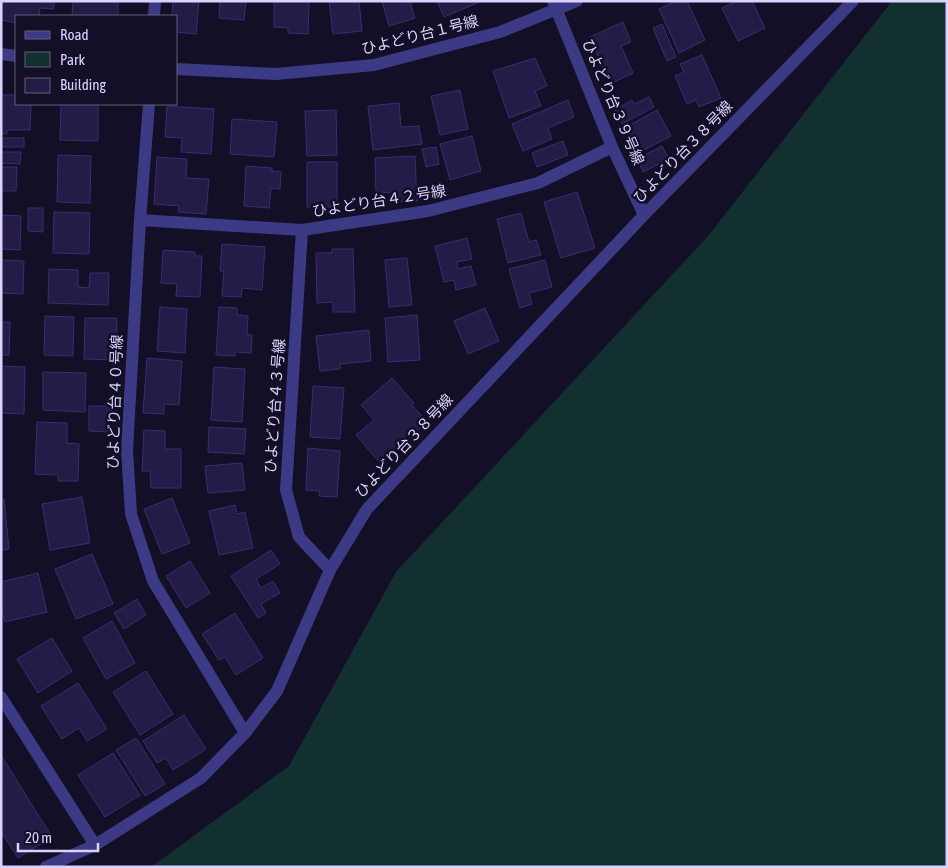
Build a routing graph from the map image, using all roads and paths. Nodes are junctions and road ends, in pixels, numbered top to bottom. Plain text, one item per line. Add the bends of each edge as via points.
1 (155, 1) edge
2 (577, 1) edge
3 (853, 1) edge
4 (555, 6) edge
5 (154, 15) edge
6 (1, 54) edge
7 (15, 56) edge
8 (178, 68) edge
9 (149, 105) edge
10 (612, 147) junction
11 (644, 215) junction
12 (140, 220) junction
13 (302, 230) junction
14 (330, 570) junction
15 (1, 697) edge
16 (245, 734) junction
17 (95, 845) junction
18 (46, 867) edge

1 - 5 street
2 - 4 street, ひよどり台１号線
3 - 11 street, ひよどり台３８号線
4 - 8 street, ひよどり台１号線 via 500,32 374,65 276,74
4 - 10 street, ひよどり台３９号線
6 - 7 street
9 - 12 street, ひよどり台４０号線
10 - 11 street, ひよどり台３９号線
10 - 13 street, ひよどり台４２号線 via 538,183 428,211
11 - 14 street, ひよどり台３８号線 via 366,509
12 - 13 street, ひよどり台４２号線
12 - 16 street, ひよどり台４０号線 via 127,450 131,514 153,581
13 - 14 street, ひよどり台４３号線 via 286,490 299,537
14 - 16 street, ひよどり台３８号線 via 277,691
15 - 17 street
16 - 17 street, ひよどり台３８号線 via 201,778
17 - 18 street, ひよどり台３８号線

